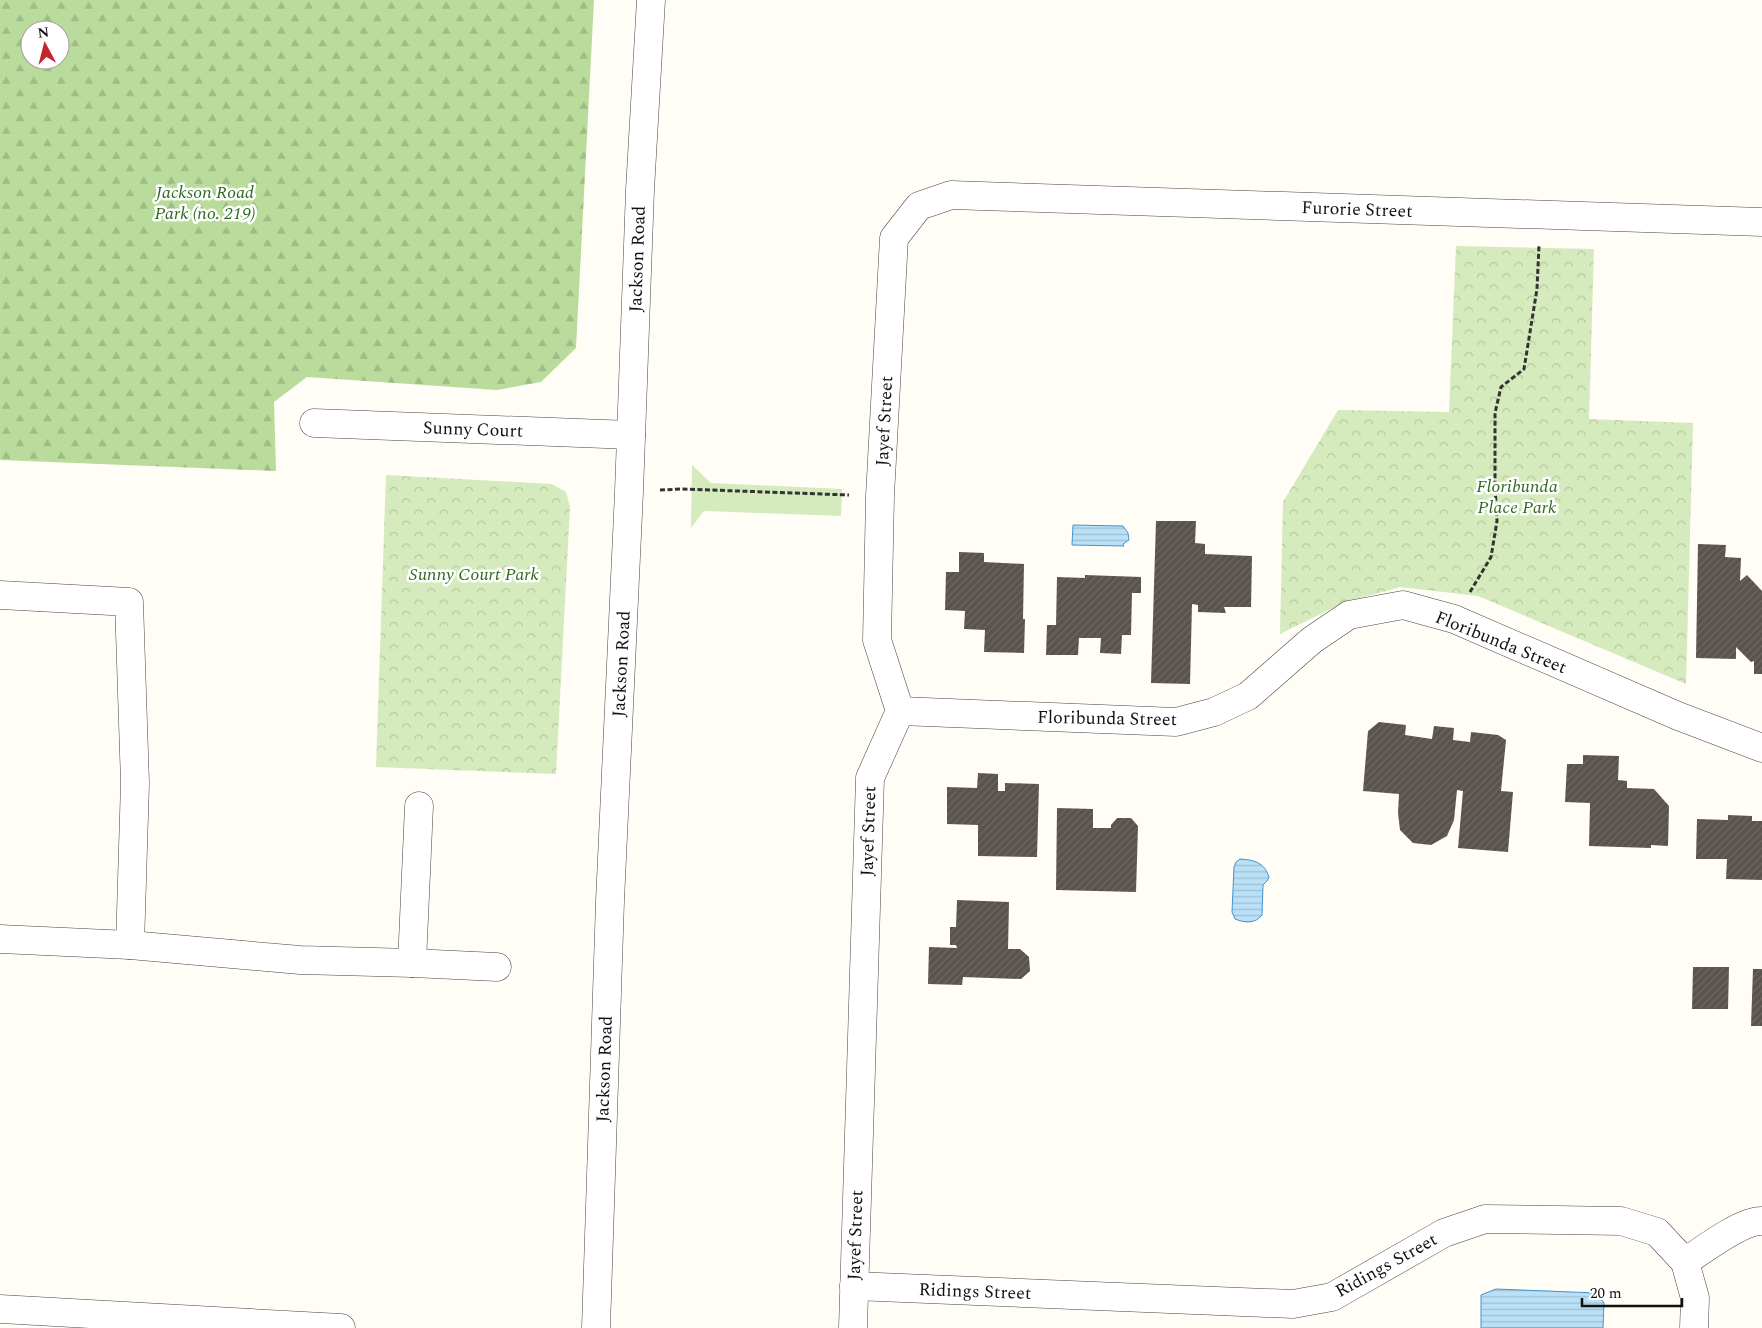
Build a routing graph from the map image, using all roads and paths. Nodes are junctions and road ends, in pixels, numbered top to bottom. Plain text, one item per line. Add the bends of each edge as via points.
1 (651, 0) edge
2 (951, 195) joint
3 (1540, 214) junction
4 (1762, 222) edge
5 (314, 423) dead end
6 (631, 435) junction
7 (630, 492) junction
8 (880, 496) junction
9 (0, 595) edge
10 (1454, 619) junction
11 (900, 711) junction
12 (1762, 748) edge
13 (419, 806) dead end
14 (0, 939) edge
15 (130, 945) junction
16 (412, 963) junction
17 (497, 967) dead end
18 (1762, 1221) edge
19 (1685, 1262) junction
20 (854, 1286) junction
21 (0, 1309) edge
22 (177, 1323) edge
23 (340, 1328) edge
24 (596, 1328) edge
25 (853, 1328) edge
26 (1694, 1328) edge

1 - 6 street, Jackson Road
2 - 3 street, Furorie Street
2 - 8 street, Jayef Street via 919,206 894,238
3 - 4 street, Furorie Street
3 - 10 path via 1537,289 1524,369 1501,387 1495,413 1497,521 1490,556
5 - 6 street, Sunny Court
6 - 7 street, Jackson Road
7 - 8 path via 682,488
7 - 24 street, Jackson Road via 610,901
8 - 11 street, Jayef Street via 877,640
9 - 15 street via 129,602 136,783
10 - 11 street, Floribunda Street via 1403,605 1349,615 1312,640 1248,696 1214,712 1176,722
10 - 12 street, Floribunda Street via 1678,716
11 - 20 street, Jayef Street via 870,778
13 - 16 street
14 - 15 street
15 - 16 street via 300,960
16 - 17 street
18 - 19 street via 1733,1230
19 - 20 street, Ridings Street via 1657,1232 1621,1221 1485,1219 1444,1233 1332,1296 1293,1304
19 - 26 street, Ridings Street via 1695,1298
20 - 25 street, Jayef Street
21 - 22 street
22 - 23 street

